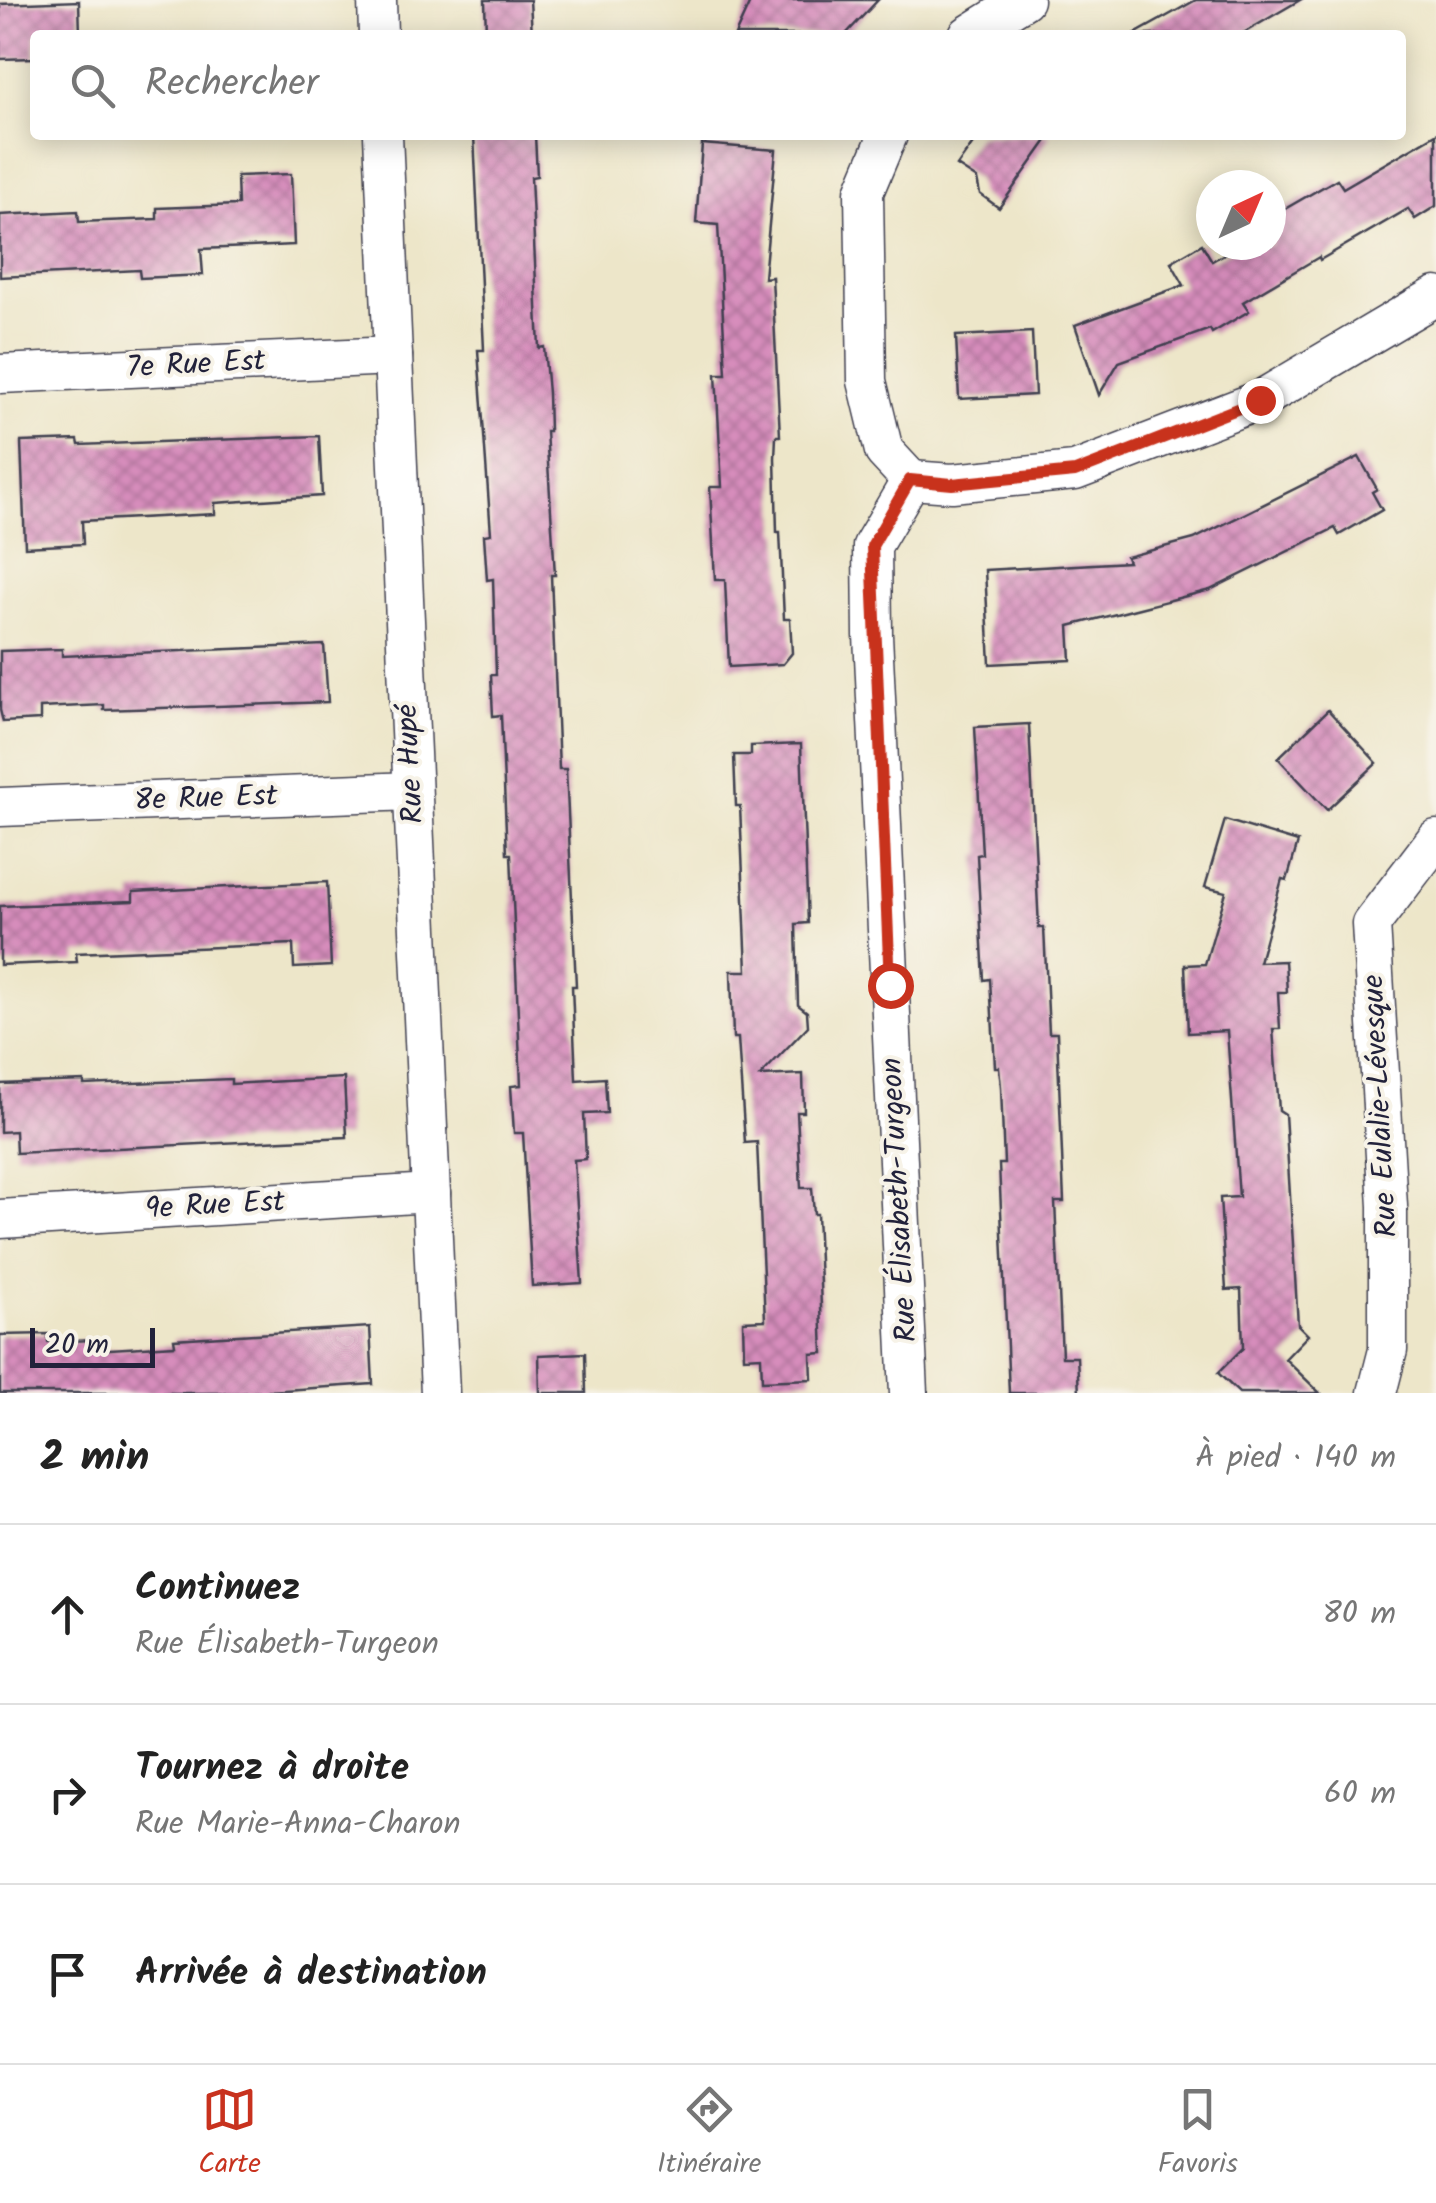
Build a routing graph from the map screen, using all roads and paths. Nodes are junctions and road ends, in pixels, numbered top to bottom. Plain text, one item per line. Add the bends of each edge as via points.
1 (376, 0) edge
2 (1024, 0) edge
3 (378, 30) edge
4 (976, 30) edge
5 (383, 140) edge
6 (886, 140) edge
7 (1436, 296) edge
8 (392, 356) junction
9 (0, 374) edge
10 (910, 480) junction
11 (412, 791) junction
12 (0, 807) edge
13 (1436, 839) edge
14 (431, 1193) junction
15 (0, 1219) edge
16 (440, 1393) edge
17 (909, 1393) edge
18 (1377, 1393) edge

1 - 3 street
2 - 4 street
5 - 8 street, Rue Hupé
6 - 10 street via 864,192 866,381 884,451
7 - 10 street via 1260,400 1075,472 952,484
8 - 9 street, 7e Rue Est
8 - 11 street, Rue Hupé
10 - 17 street, Rue Élisabeth-Turgeon via 872,546
11 - 12 street, 8e Rue Est
11 - 14 street, Rue Hupé
13 - 18 street, Rue Eulalie-Lévesque via 1372,924 1388,1206 1388,1350
14 - 15 street, 9e Rue Est
14 - 16 street, Rue Hupé

